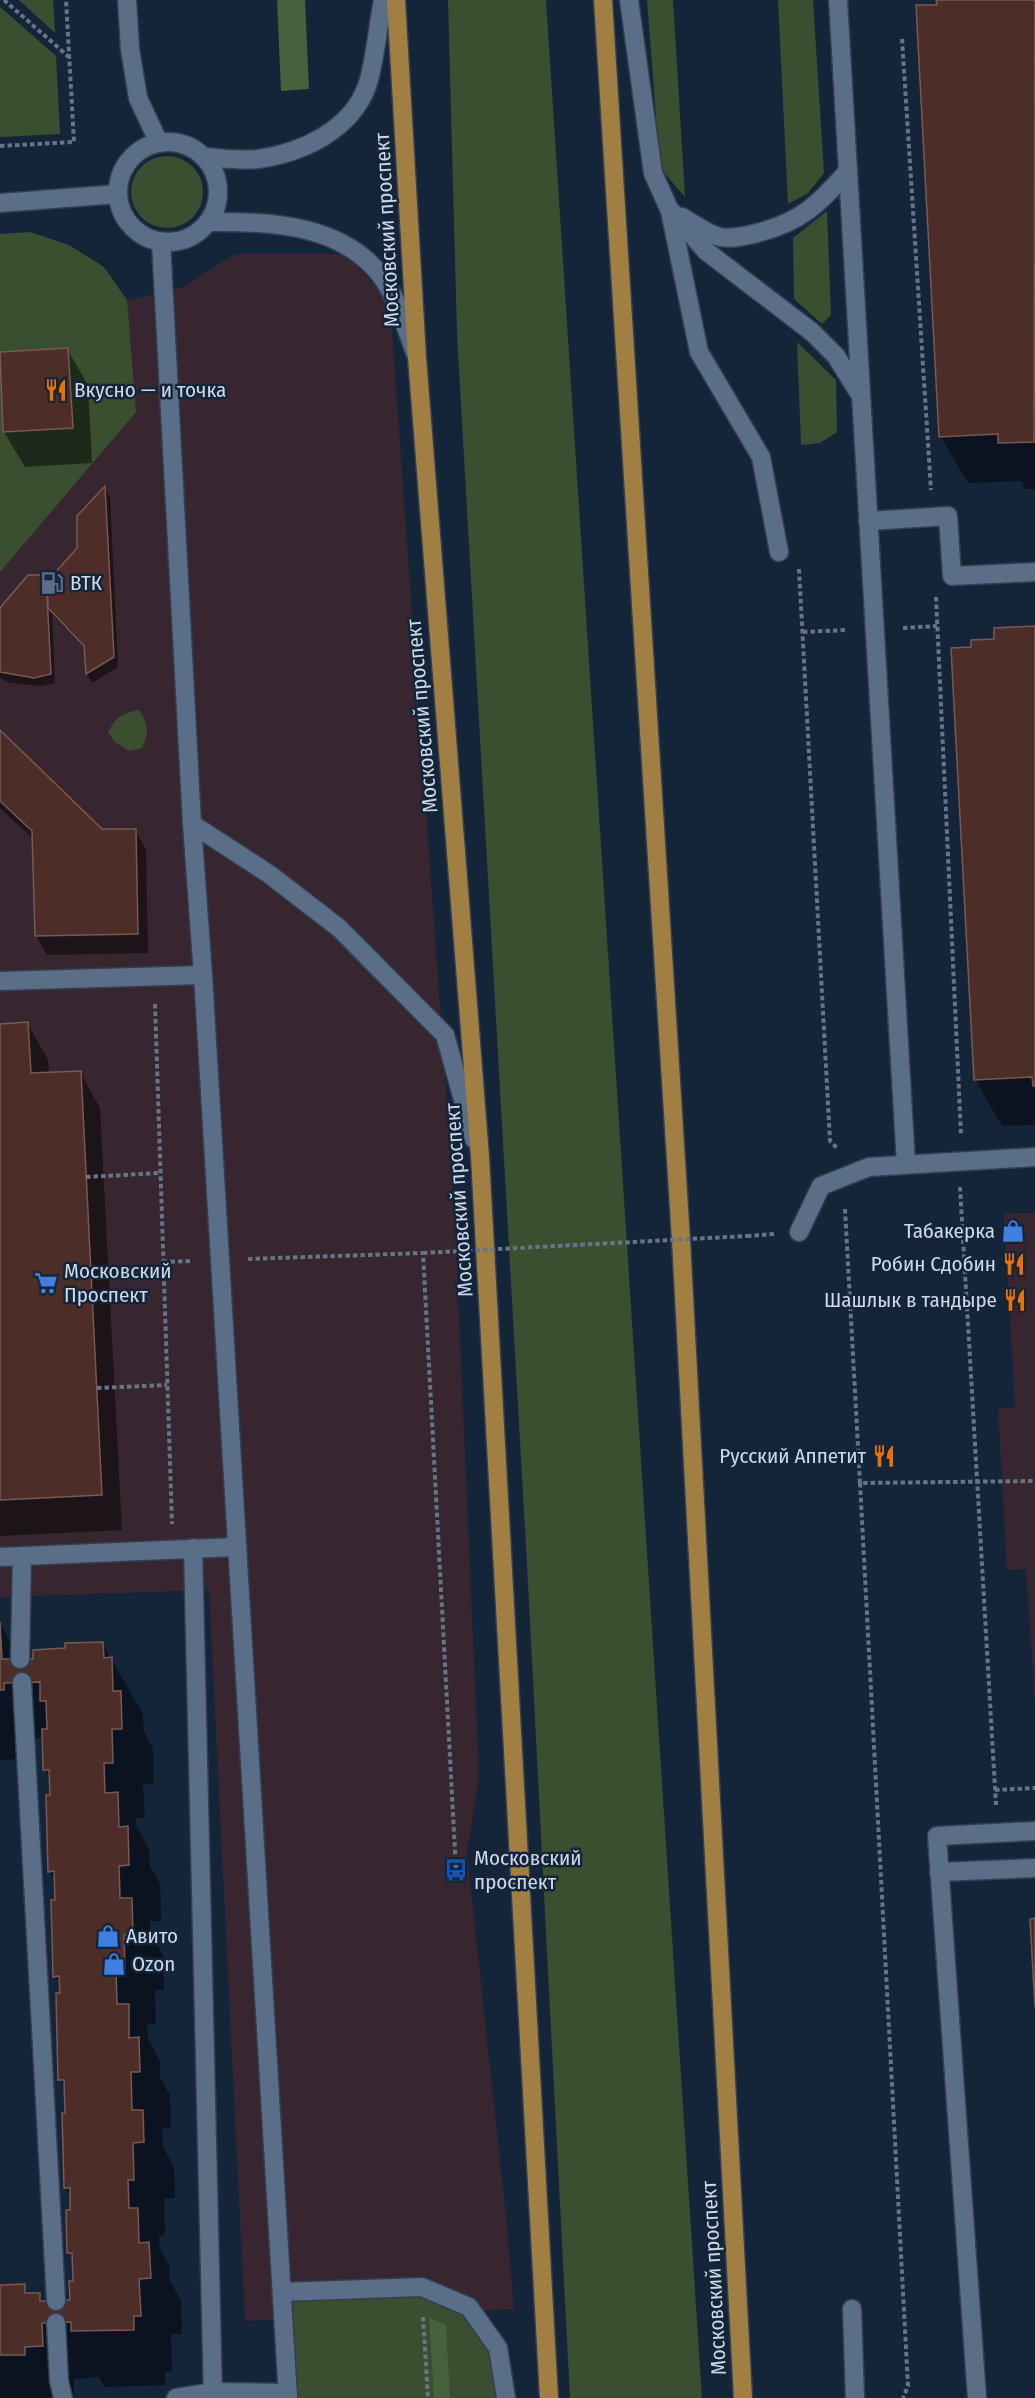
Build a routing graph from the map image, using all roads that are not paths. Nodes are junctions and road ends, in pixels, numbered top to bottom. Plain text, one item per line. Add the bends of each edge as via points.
1 (128, 0) edge
2 (383, 0) edge
3 (396, 0) edge
4 (603, 0) edge
5 (628, 0) edge
6 (838, 0) edge
7 (159, 143) junction
8 (204, 157) junction
9 (848, 171) junction
10 (118, 194) junction
11 (0, 203) edge
12 (670, 211) junction
13 (208, 222) junction
14 (161, 242) junction
15 (417, 357) junction
16 (861, 397) junction
17 (868, 521) junction
18 (779, 552) dead end
19 (1035, 572) edge
20 (192, 824) junction
21 (203, 975) junction
22 (0, 981) edge
23 (480, 1157) junction
24 (1035, 1157) edge
25 (906, 1164) junction
26 (799, 1232) road end
27 (237, 1547) junction
28 (193, 1548) junction
29 (22, 1556) junction
30 (0, 1557) edge
31 (20, 1659) dead end
32 (22, 1682) dead end
33 (1035, 1831) edge
34 (1035, 1868) edge
35 (939, 1872) junction
36 (282, 2292) junction
37 (56, 2301) dead end
38 (852, 2309) dead end
39 (56, 2323) dead end
40 (213, 2395) edge
41 (288, 2395) edge
42 (63, 2398) edge
43 (176, 2398) edge
44 (506, 2398) edge
45 (549, 2398) edge
46 (743, 2398) edge
47 (855, 2398) edge
48 (977, 2398) edge

1 - 7 street via 138,98
2 - 8 street via 367,86 347,118 306,147 256,159
3 - 15 main road, Московский проспект
4 - 46 main road, Московский проспект via 681,1240
5 - 12 street via 653,173
6 - 9 street
7 - 8 street via 175,143
7 - 10 street via 144,149 124,168
8 - 13 street via 217,182 218,197
9 - 12 street via 803,215 780,227 747,236 719,237
9 - 16 street
10 - 11 street
10 - 14 street via 120,207 135,230
12 - 16 street via 706,251 812,332 836,356
12 - 18 street via 699,352 761,457
13 - 14 street via 190,237
13 - 15 street via 280,224 343,243 384,280
14 - 20 street
15 - 23 main road, Московский проспект
16 - 17 street
17 - 19 street via 948,516 952,576
17 - 25 street
20 - 21 street
20 - 23 street via 269,874 339,928 445,1035
21 - 22 street
21 - 27 street
23 - 45 main road, Московский проспект
24 - 25 street
25 - 26 street via 869,1167 821,1186
27 - 28 street
27 - 36 street
28 - 29 street
28 - 40 street
29 - 30 street
29 - 31 street
32 - 37 street
33 - 35 street via 937,1836
34 - 35 street
35 - 48 street
36 - 41 street
36 - 44 street via 422,2287 469,2307 498,2348
38 - 47 street
39 - 42 street
40 - 41 street
40 - 43 street

